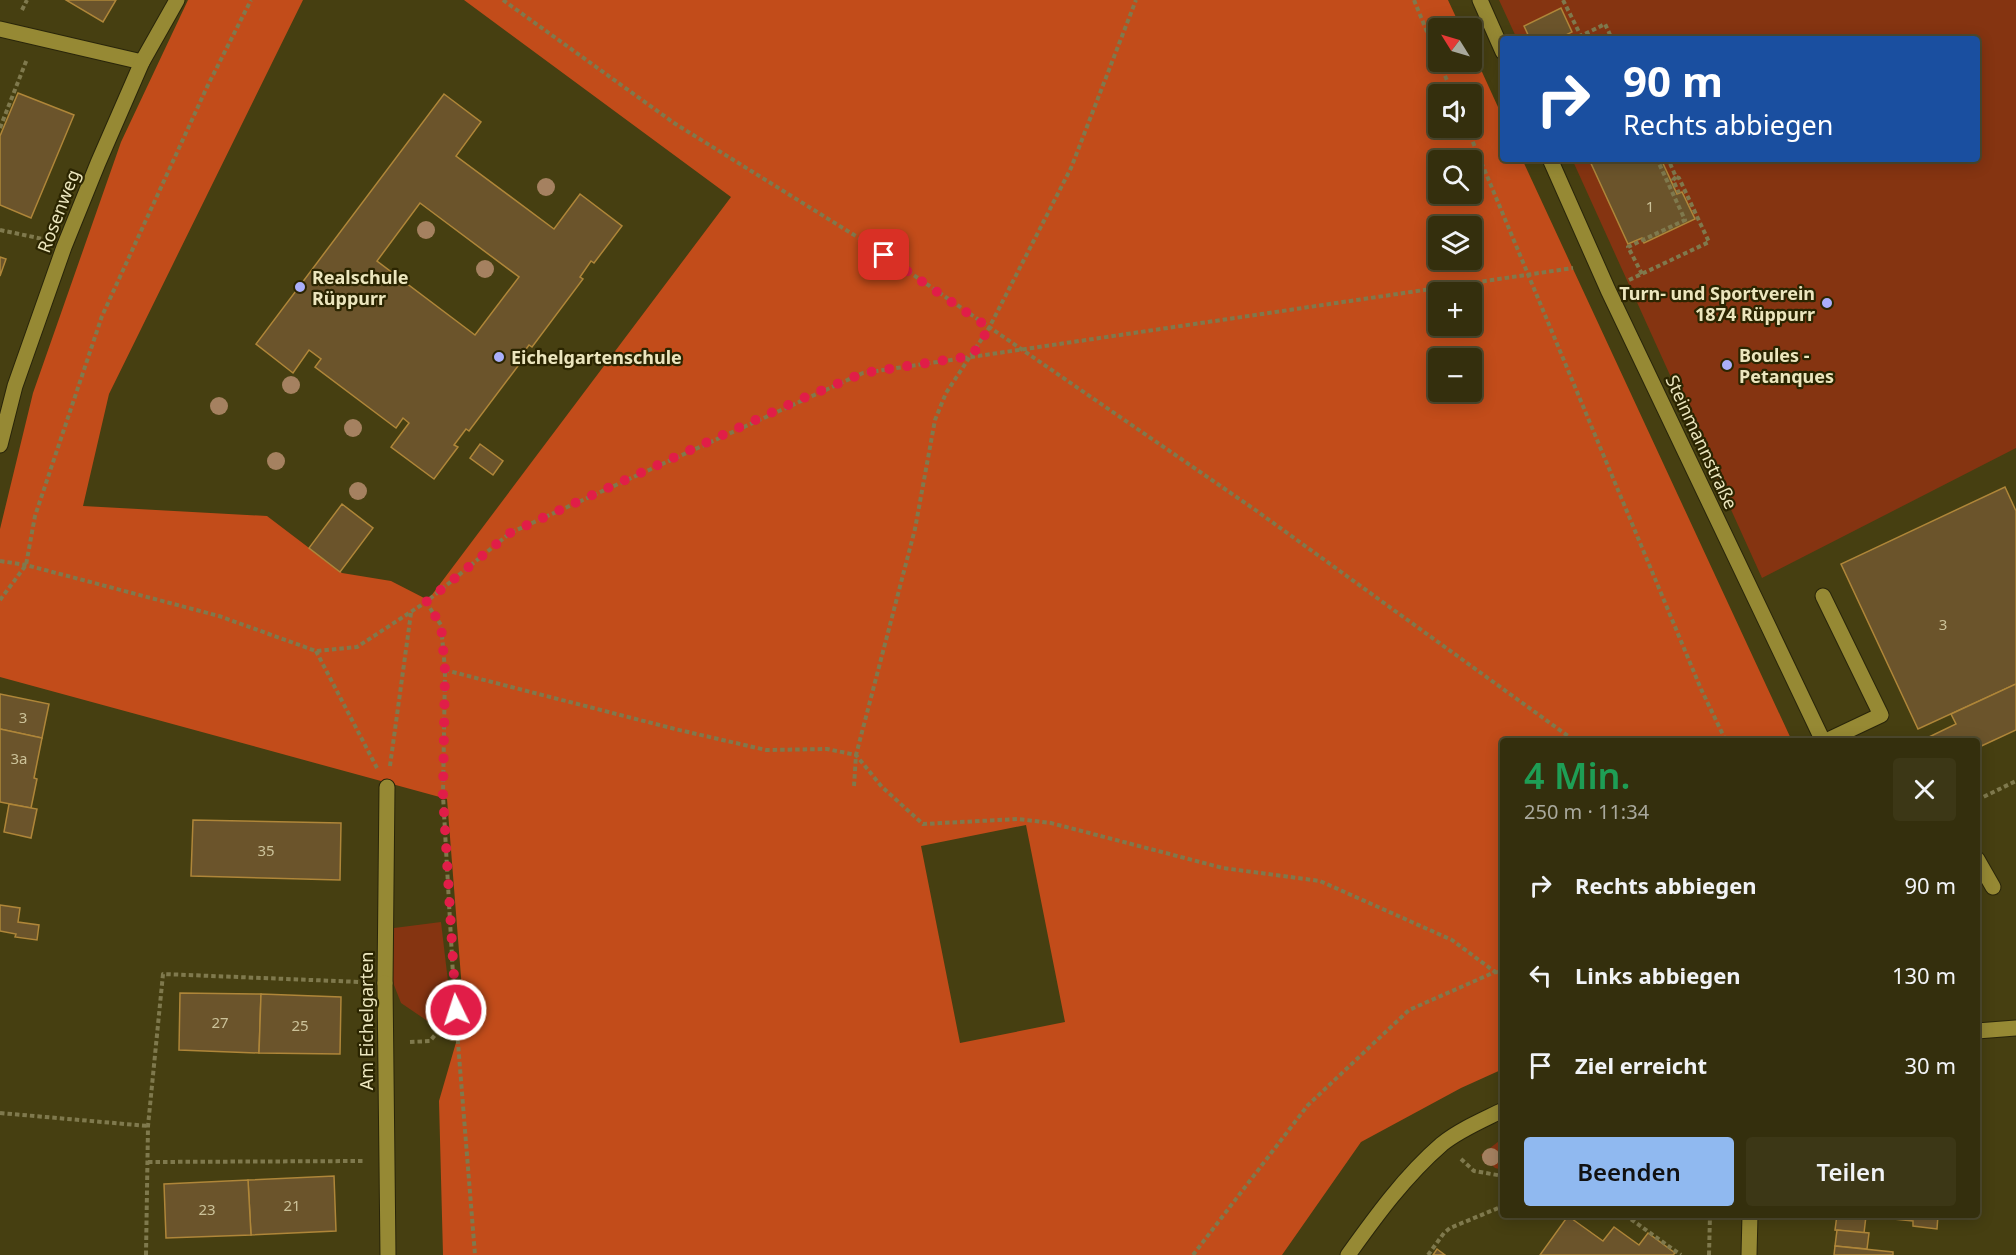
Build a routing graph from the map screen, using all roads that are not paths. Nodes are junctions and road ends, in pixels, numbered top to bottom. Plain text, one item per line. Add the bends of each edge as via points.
1 (177, 0) edge
2 (1480, 0) edge
3 (0, 29) edge
4 (1500, 45) edge
5 (142, 62) junction
6 (1551, 162) edge
7 (0, 445) edge
8 (1823, 596) dead end
9 (1824, 738) edge
10 (1832, 738) edge
11 (387, 788) road end
12 (1980, 864) edge
13 (1994, 887) dead end
14 (2016, 1028) edge
15 (1980, 1031) edge
16 (1500, 1112) edge
17 (1750, 1218) edge
18 (388, 1255) edge
19 (1348, 1255) edge
20 (1749, 1255) edge

1 - 5 street, Rosenweg
2 - 4 street
3 - 5 street
5 - 7 street, Rosenweg via 64,247 15,386
6 - 9 street, Steinmannstraße via 1596,265
8 - 10 street via 1881,716
11 - 18 street, Am Eichelgarten
12 - 13 street
14 - 15 street
16 - 19 street via 1443,1143 1382,1208
17 - 20 street

